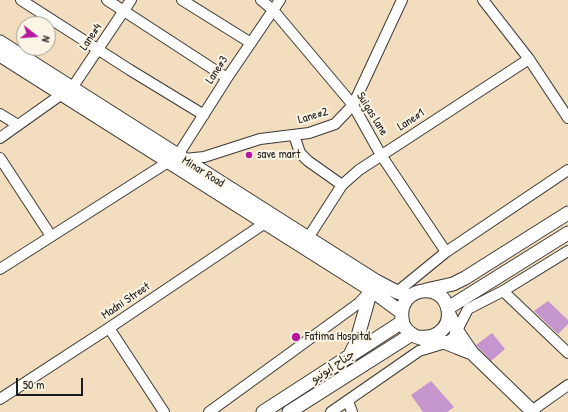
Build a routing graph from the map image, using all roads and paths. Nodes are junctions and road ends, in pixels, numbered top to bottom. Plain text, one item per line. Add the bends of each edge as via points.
1 (21, 0) edge
2 (107, 0) edge
3 (131, 0) edge
4 (182, 0) edge
5 (261, 0) edge
6 (280, 0) edge
7 (402, 0) edge
8 (483, 0) edge
9 (273, 10) junction
10 (124, 11) junction
11 (0, 42) edge
12 (251, 44) junction
13 (98, 50) junction
14 (0, 55) edge
15 (529, 59) junction
16 (227, 78) junction
17 (67, 91) junction
18 (353, 105) junction
19 (0, 114) edge
20 (204, 115) junction
21 (568, 118) edge
22 (18, 126) junction
23 (294, 135) junction
24 (0, 138) edge
25 (381, 155) junction
26 (0, 158) edge
27 (177, 159) junction
28 (568, 170) edge
29 (342, 186) junction
30 (568, 213) edge
31 (265, 223) junction
32 (568, 232) edge
33 (51, 236) junction
34 (308, 238) junction
35 (568, 251) edge
36 (446, 252) junction
37 (0, 269) edge
38 (371, 290) junction
39 (426, 290) junction
40 (503, 291) junction
41 (397, 292) junction
42 (410, 296) junction
43 (448, 311) junction
44 (402, 317) junction
45 (109, 328) junction
46 (457, 331) junction
47 (414, 336) junction
48 (445, 343) junction
49 (472, 353) junction
50 (568, 353) edge
51 (348, 358) junction
52 (568, 385) edge
53 (0, 399) edge
54 (348, 401) junction
55 (532, 411) edge
56 (164, 412) edge
57 (209, 412) edge
58 (263, 412) edge
59 (288, 412) edge
60 (331, 412) edge
61 (352, 412) edge

1 - 13 street
2 - 10 street
3 - 10 street, Lane#4
4 - 12 street
5 - 9 street, Suigas lane
6 - 9 street, Lane#3
7 - 18 street, Lane#2
8 - 15 street
9 - 12 street, Lane#3
9 - 18 street, Suigas lane
10 - 13 street, Lane#4
10 - 16 street
11 - 17 main road, Minar Road
12 - 16 street, Lane#3
13 - 17 street, Lane#4
13 - 20 street
14 - 17 main road, Minar Road
15 - 21 street
15 - 25 street, Lane#1
16 - 20 street, Lane#3
17 - 22 street, Lane#4
17 - 27 main road, Minar Road
18 - 23 street, Lane#2 via 335,124
18 - 25 street, Suigas lane
19 - 22 street
20 - 27 street, Lane#3
22 - 24 street, Lane#4
23 - 27 street, Lane#2 via 260,139 204,157
23 - 29 street via 300,153
25 - 29 street, Lane#1
25 - 36 street, Suigas lane
26 - 33 street
27 - 31 main road, Minar Road
27 - 33 street
27 - 34 main road, Minar Road
28 - 36 street
29 - 34 street, Lane#1
30 - 39 main road via 465,278 453,284
31 - 38 main road, Minar Road
31 - 45 street, Madni Street
32 - 43 main road
33 - 37 street
34 - 41 main road, Minar Road
35 - 40 street
36 - 41 street
38 - 44 main road, Minar Road
38 - 51 main road via 356,343
38 - 57 street via 359,303
39 - 42 main road
39 - 43 main road via 440,296 445,301
40 - 46 street via 468,309
40 - 50 street
41 - 42 main road, Minar Road
42 - 44 main road via 406,300
43 - 46 main road
43 - 47 main road via 446,325 439,334 428,338
44 - 47 main road via 404,327
44 - 51 main road, جناح ایونیو
45 - 53 street, Madni Street
45 - 56 street
46 - 48 street via 453,338
46 - 49 main road
47 - 48 main road
47 - 59 main road, جناح ایونیو
48 - 49 main road
48 - 54 street via 419,351
49 - 55 main road
51 - 58 main road, جناح ایونیو
52 - 55 street
54 - 60 street
54 - 61 street

